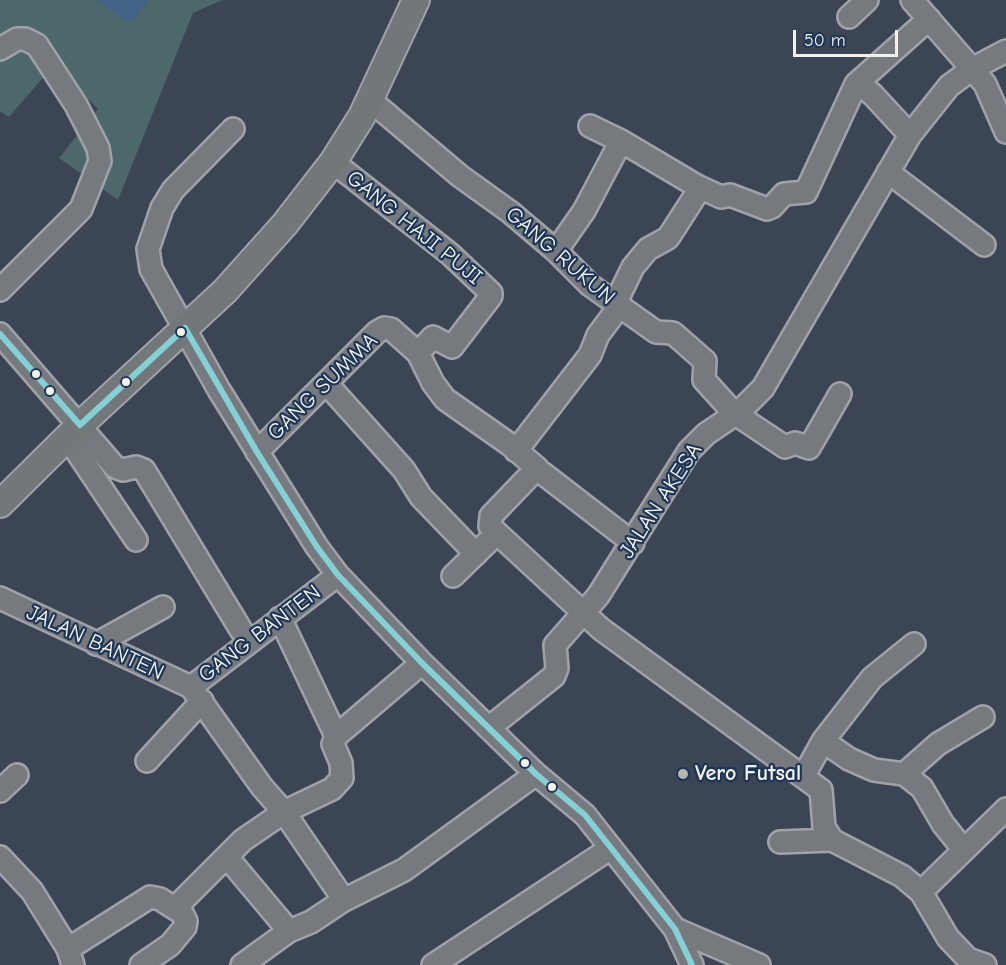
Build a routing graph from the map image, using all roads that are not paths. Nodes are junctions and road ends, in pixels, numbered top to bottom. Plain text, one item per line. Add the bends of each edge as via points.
1 (416, 0) edge
2 (867, 0) edge
3 (912, 0) edge
4 (849, 17) dead end
5 (929, 19) junction
6 (0, 49) edge
7 (1006, 51) edge
8 (972, 69) junction
9 (856, 84) junction
10 (370, 100) junction
11 (590, 126) dead end
12 (233, 129) dead end
13 (1006, 132) edge
14 (910, 135) junction
15 (621, 141) junction
16 (333, 162) junction
17 (888, 172) junction
18 (697, 186) junction
19 (984, 246) dead end
20 (556, 251) junction
21 (0, 290) edge
22 (617, 306) junction
23 (185, 328) junction
24 (0, 334) edge
25 (418, 353) junction
26 (326, 383) junction
27 (840, 394) dead end
28 (734, 413) junction
29 (73, 431) junction
30 (516, 451) junction
31 (257, 452) junction
32 (541, 472) dead end
33 (0, 504) edge
34 (497, 533) junction
35 (136, 540) dead end
36 (633, 543) junction
37 (476, 554) junction
38 (338, 575) junction
39 (453, 576) dead end
40 (0, 598) edge
41 (163, 607) dead end
42 (584, 614) junction
43 (280, 618) junction
44 (241, 630) dead end
45 (96, 644) junction
46 (914, 644) dead end
47 (422, 663) junction
48 (196, 694) junction
49 (983, 717) dead end
50 (490, 727) junction
51 (336, 736) junction
52 (824, 741) junction
53 (147, 761) dead end
54 (536, 774) junction
55 (904, 774) junction
56 (17, 775) dead end
57 (803, 777) junction
58 (0, 791) edge
59 (1006, 809) edge
60 (284, 812) junction
61 (828, 833) junction
62 (780, 843) dead end
63 (611, 848) junction
64 (964, 850) junction
65 (0, 857) edge
66 (227, 857) junction
67 (921, 892) junction
68 (344, 900) junction
69 (175, 908) junction
70 (675, 929) junction
71 (289, 931) junction
72 (71, 957) edge
73 (141, 965) edge
74 (242, 965) edge
75 (433, 965) edge
76 (692, 965) edge
77 (759, 965) edge
78 (985, 965) edge

1 - 10 main road
2 - 4 street
3 - 5 street
5 - 8 street
5 - 9 street
6 - 21 street via 16,39 37,45 76,105 99,148 100,161 81,209
7 - 8 street, JALAN AKESA
8 - 13 street via 985,84
8 - 14 street, JALAN AKESA via 949,86
9 - 14 street via 873,95
9 - 18 street via 806,192 784,194 769,209
10 - 16 main road
10 - 20 street, GANG RUKUN
11 - 15 street
12 - 23 street via 173,190 151,237 149,264
14 - 17 street, JALAN AKESA
15 - 18 street
15 - 20 street via 584,211
16 - 23 main road via 260,253
16 - 25 street, GANG HAJI PUJI via 490,290 491,296 452,347 433,337
17 - 19 street
17 - 28 street, JALAN AKESA via 763,388
18 - 22 street via 697,193 668,238 648,249 633,267
20 - 22 street, GANG RUKUN
22 - 28 street, GANG RUKUN via 656,332 673,333 705,361 704,380
22 - 30 street via 590,355
23 - 29 main road
23 - 31 street
24 - 29 street
25 - 26 street, GANG SUMMA via 391,329 384,328
25 - 30 street via 445,399
26 - 31 street, GANG SUMMA
26 - 37 street via 404,470 421,497
27 - 28 street via 809,448 795,443 785,447
28 - 36 street, JALAN AKESA via 689,451
29 - 33 main road
29 - 35 street
29 - 44 street via 114,467 144,470
30 - 34 street via 537,468 491,516 490,526
31 - 38 street
32 - 36 street
34 - 37 street
34 - 42 street
36 - 42 street, JALAN AKESA
37 - 39 street
38 - 43 street, GANG BANTEN
38 - 47 street
40 - 45 street, JALAN BANTEN
41 - 45 street
42 - 50 street, JALAN AKESA via 555,645 554,676
42 - 57 street
43 - 48 street, GANG BANTEN
43 - 51 street
45 - 48 street, JALAN BANTEN
46 - 52 street via 872,678
47 - 50 street
47 - 51 street
48 - 53 street
48 - 60 street, GANG BANTEN
49 - 55 street via 938,744
50 - 54 street
51 - 60 street via 333,744 342,778 332,789
52 - 55 street via 841,755 874,770
52 - 57 street
54 - 63 street via 585,815
54 - 68 street via 404,870
55 - 64 street via 922,788
56 - 58 street
57 - 61 street via 821,790
59 - 64 street
60 - 66 street via 243,840
60 - 68 street, GANG BANTEN
61 - 62 street
61 - 67 street via 902,876
63 - 70 street
63 - 75 street
64 - 67 street
65 - 72 street via 32,891
66 - 69 street
66 - 71 street
67 - 78 street via 948,938 968,959
68 - 71 street
69 - 72 street via 150,897
69 - 73 street via 186,921 185,927 170,945
70 - 76 street
70 - 77 street
71 - 74 street

